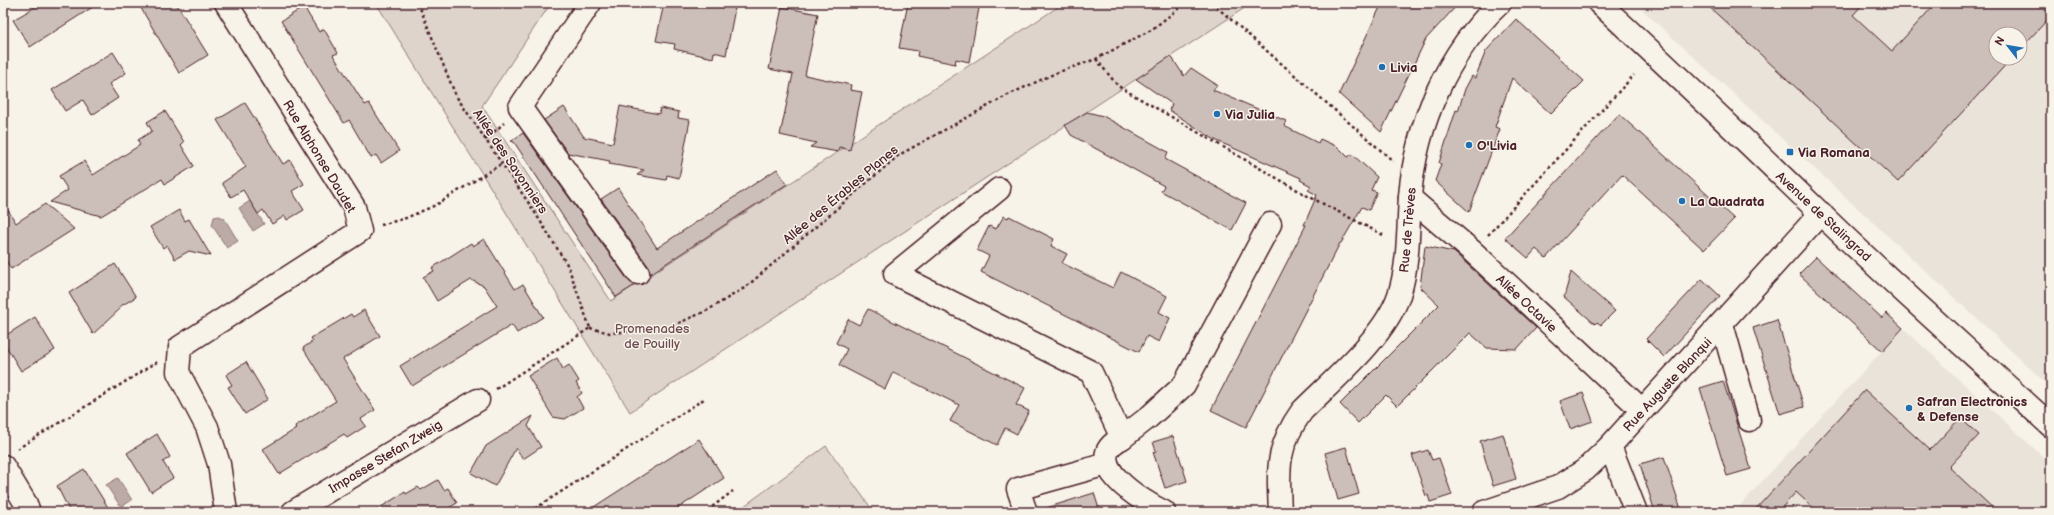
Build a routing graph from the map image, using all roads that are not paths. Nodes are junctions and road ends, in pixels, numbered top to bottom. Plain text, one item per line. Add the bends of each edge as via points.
1 (226, 3) edge
2 (590, 3) edge
3 (1500, 3) edge
4 (1599, 3) edge
5 (999, 189) dead end
6 (1410, 198) junction
7 (1821, 214) junction
8 (1270, 224) dead end
9 (638, 273) dead end
10 (1722, 324) junction
11 (478, 400) road end
12 (1642, 410) junction
13 (1749, 420) dead end
14 (2051, 426) edge
15 (1117, 440) junction
16 (1610, 446) junction
17 (1107, 464) junction
18 (3, 466) edge
19 (1151, 509) edge
20 (1488, 511) edge
21 (29, 512) edge
22 (226, 512) edge
23 (293, 512) edge
24 (1026, 512) edge
25 (1280, 512) edge
26 (1636, 512) edge

1 - 22 street, Rue Alphonse Daudet via 354,207 360,231 180,347 178,372 208,427 219,464
2 - 9 street via 520,107
3 - 6 street, Rue de Trèves via 1485,17 1460,49 1432,102 1420,138 1412,173
4 - 7 street, Avenue de Stalingrad
5 - 15 street via 895,274 1091,372
6 - 12 street, Allée Octavie via 1472,251
6 - 25 street, Rue de Trèves via 1408,246 1398,296 1377,334 1302,411 1293,424 1283,445 1278,467
7 - 10 street, Rue Auguste Blanqui
7 - 14 street, Avenue de Stalingrad
8 - 15 street via 1184,385 1149,417
10 - 12 street, Rue Auguste Blanqui
10 - 13 street
11 - 23 street, Impasse Stefan Zweig
12 - 16 street, Rue Auguste Blanqui
15 - 17 street via 1108,452
16 - 20 street, Rue Auguste Blanqui via 1585,470 1558,487
16 - 26 street
17 - 19 street via 1113,476
17 - 24 street via 1018,489
18 - 21 street

